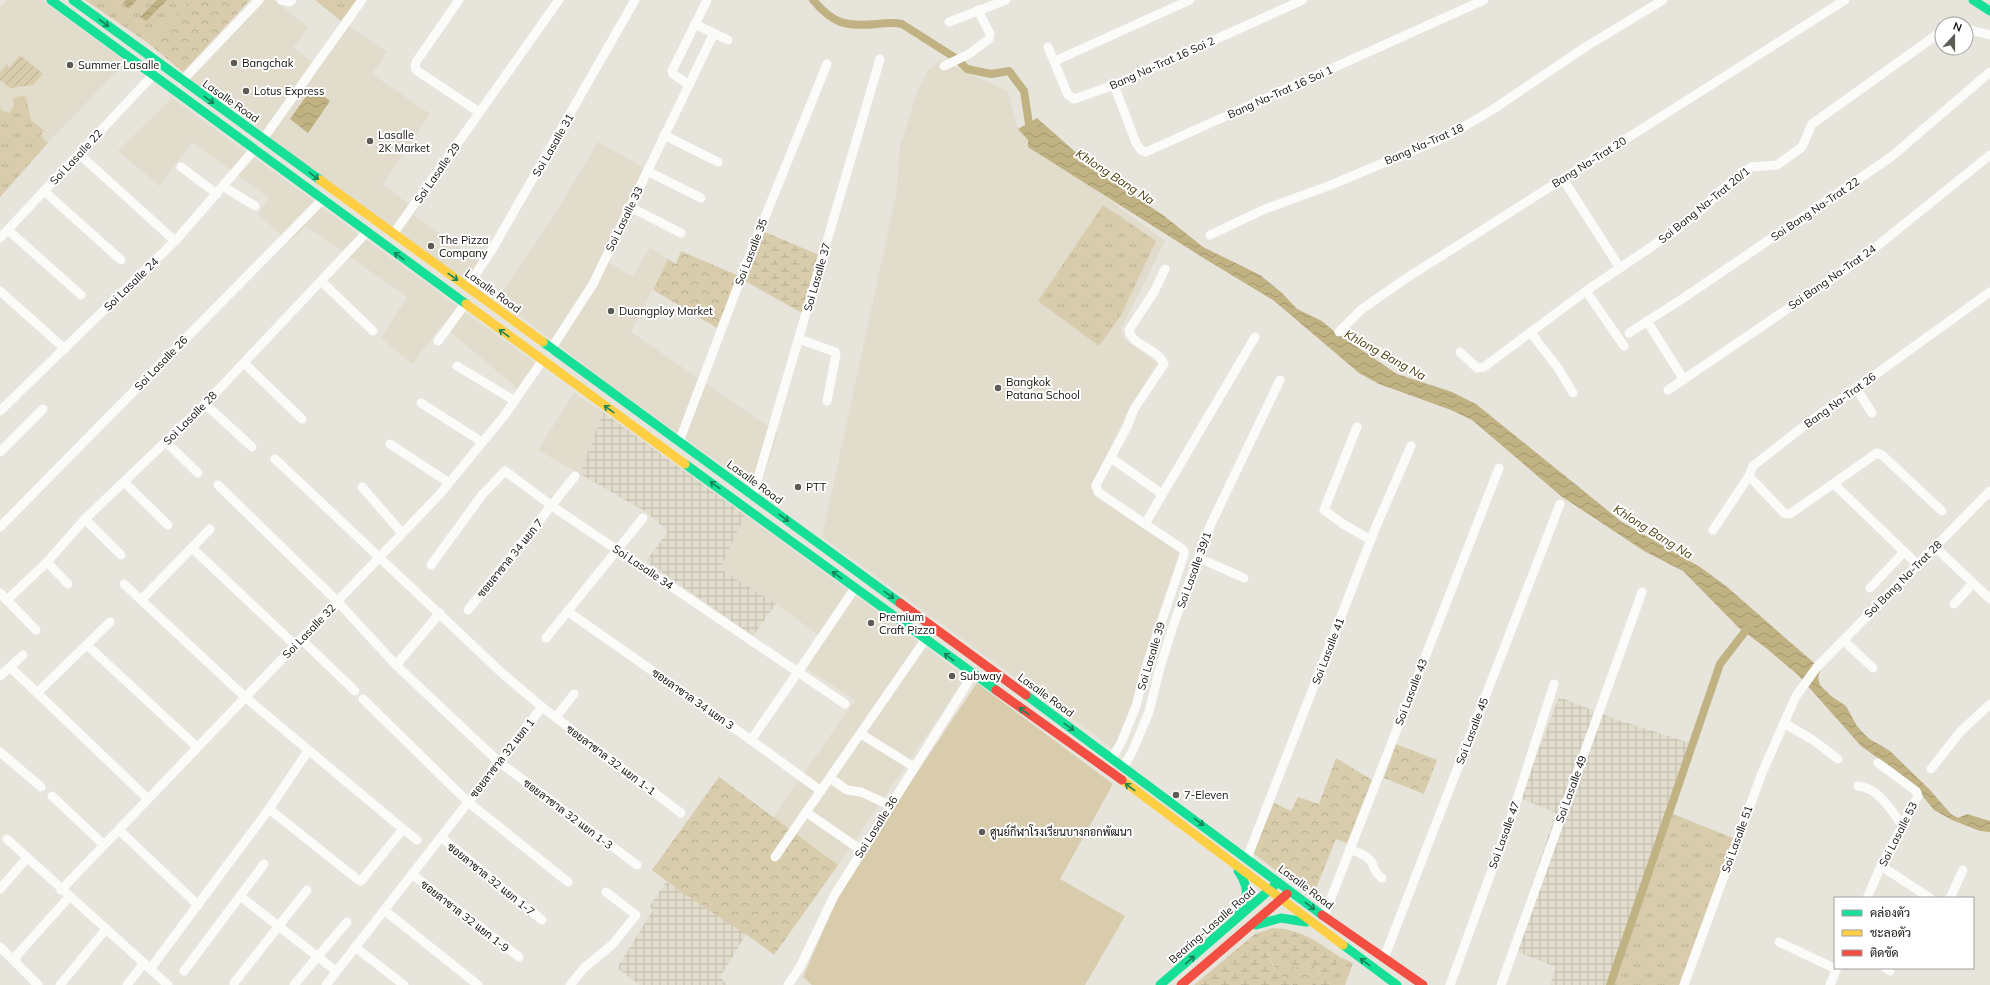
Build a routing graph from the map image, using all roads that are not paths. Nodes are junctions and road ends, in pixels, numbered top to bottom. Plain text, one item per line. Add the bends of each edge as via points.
1 (50, 0) edge
2 (73, 0) edge
3 (259, 0) edge
4 (281, 0) edge
5 (292, 0) edge
6 (362, 0) edge
7 (460, 0) edge
8 (559, 0) edge
9 (635, 0) edge
10 (708, 0) edge
11 (1006, 0) edge
12 (1190, 0) edge
13 (1303, 0) edge
14 (1484, 0) edge
15 (1663, 0) edge
16 (1845, 0) edge
17 (1973, 0) edge
18 (61, 3) edge
19 (978, 10) junction
20 (1990, 11) edge
21 (949, 22) dead end
22 (695, 24) junction
23 (1974, 31) edge
24 (714, 33) junction
25 (1990, 35) edge
26 (1934, 37) edge
27 (728, 40) dead end
28 (1048, 47) dead end
29 (880, 59) dead end
30 (1055, 61) junction
31 (827, 64) dead end
32 (944, 66) dead end
33 (1990, 72) edge
34 (152, 76) junction
35 (182, 81) junction
36 (688, 84) junction
37 (1114, 85) junction
38 (479, 112) junction
39 (664, 135) junction
40 (264, 139) junction
41 (254, 150) junction
42 (79, 154) junction
43 (1990, 155) edge
44 (718, 162) dead end
45 (181, 167) dead end
46 (647, 171) junction
47 (1563, 179) junction
48 (220, 190) junction
49 (44, 191) junction
50 (701, 198) dead end
51 (322, 200) junction
52 (255, 206) dead end
53 (630, 207) junction
54 (8, 230) junction
55 (367, 232) junction
56 (394, 233) junction
57 (681, 233) dead end
58 (1210, 235) dead end
59 (0, 238) edge
60 (175, 241) junction
61 (121, 260) dead end
62 (1620, 268) junction
63 (1165, 269) dead end
64 (322, 281) junction
65 (466, 287) junction
66 (0, 291) edge
67 (1586, 291) junction
68 (1990, 292) edge
69 (80, 295) dead end
70 (465, 304) junction
71 (1647, 321) junction
72 (373, 332) dead end
73 (1339, 332) dead end
74 (1629, 333) dead end
75 (1531, 334) junction
76 (1255, 337) dead end
77 (799, 339) junction
78 (438, 341) dead end
79 (1624, 346) dead end
80 (65, 349) junction
81 (551, 349) junction
82 (1460, 352) dead end
83 (542, 361) junction
84 (244, 363) junction
85 (457, 366) dead end
86 (1280, 380) dead end
87 (1684, 380) junction
88 (1856, 388) junction
89 (1668, 390) dead end
90 (1573, 393) dead end
91 (515, 401) junction
92 (826, 401) dead end
93 (420, 403) dead end
94 (205, 404) junction
95 (43, 410) dead end
96 (0, 411) edge
97 (1872, 412) dead end
98 (302, 419) dead end
99 (1357, 427) dead end
100 (166, 442) junction
101 (482, 442) junction
102 (679, 442) junction
103 (390, 444) dead end
104 (252, 446) dead end
105 (1411, 446) dead end
106 (0, 452) edge
107 (1111, 458) junction
108 (275, 459) dead end
109 (1499, 468) dead end
110 (198, 473) dead end
111 (576, 476) dead end
112 (1748, 476) junction
113 (124, 482) junction
114 (448, 482) junction
115 (1834, 484) junction
116 (218, 485) dead end
117 (362, 487) dead end
118 (1990, 491) edge
119 (1162, 494) junction
120 (753, 495) junction
121 (1560, 504) dead end
122 (552, 506) junction
123 (1942, 511) dead end
124 (643, 518) dead end
125 (85, 519) junction
126 (1145, 524) junction
127 (168, 525) dead end
128 (0, 527) edge
129 (210, 529) dead end
130 (1713, 530) dead end
131 (402, 533) junction
132 (1371, 540) junction
133 (1935, 547) junction
134 (192, 548) junction
135 (618, 550) junction
136 (1904, 552) junction
137 (121, 555) dead end
138 (379, 557) junction
139 (1199, 558) junction
140 (48, 562) junction
141 (431, 565) dead end
142 (1918, 565) junction
143 (1244, 578) dead end
144 (1974, 583) junction
145 (68, 584) dead end
146 (124, 584) dead end
147 (855, 588) junction
148 (1870, 588) dead end
149 (1642, 592) dead end
150 (0, 593) edge
151 (142, 599) junction
152 (1990, 599) edge
153 (8, 600) junction
154 (337, 601) junction
155 (1954, 604) dead end
156 (468, 610) dead end
157 (567, 612) junction
158 (440, 613) junction
159 (110, 622) dead end
160 (36, 630) dead end
161 (546, 638) dead end
162 (925, 640) junction
163 (1843, 640) junction
164 (298, 642) junction
165 (87, 645) junction
166 (23, 655) dead end
167 (980, 662) junction
168 (396, 665) junction
169 (10, 667) junction
170 (1874, 668) dead end
171 (798, 672) junction
172 (973, 674) junction
173 (0, 676) edge
174 (1554, 684) dead end
175 (355, 691) dead end
176 (38, 692) junction
177 (574, 694) dead end
178 (1796, 696) joint
179 (245, 697) junction
180 (363, 699) dead end
181 (845, 704) dead end
182 (1990, 704) edge
183 (542, 707) junction
184 (556, 717) junction
185 (1784, 723) junction
186 (861, 734) junction
187 (1086, 739) junction
188 (751, 740) junction
189 (197, 747) junction
190 (1079, 748) junction
191 (308, 751) junction
192 (0, 752) edge
193 (1112, 758) junction
194 (1838, 759) dead end
195 (499, 762) junction
196 (1878, 763) dead end
197 (1124, 766) junction
198 (914, 767) junction
199 (1931, 769) dead end
200 (830, 778) junction
201 (1858, 786) dead end
202 (41, 787) dead end
203 (821, 790) junction
204 (52, 796) dead end
205 (148, 799) junction
206 (468, 802) junction
207 (889, 805) junction
208 (268, 809) junction
209 (806, 812) junction
210 (681, 813) dead end
211 (1902, 825) junction
212 (403, 829) junction
213 (119, 830) junction
214 (441, 837) junction
215 (7, 839) dead end
216 (417, 840) dead end
217 (104, 845) junction
218 (1350, 849) junction
219 (861, 850) junction
220 (775, 857) dead end
221 (27, 858) junction
222 (1247, 858) junction
223 (1226, 859) junction
224 (264, 864) dead end
225 (637, 865) dead end
226 (1881, 866) junction
227 (1963, 870) dead end
228 (412, 874) junction
229 (1382, 878) dead end
230 (568, 882) dead end
231 (1279, 882) junction
232 (0, 889) edge
233 (62, 890) junction
234 (307, 890) dead end
235 (1269, 891) junction
236 (1290, 891) junction
237 (606, 892) dead end
238 (70, 896) junction
239 (240, 896) junction
240 (1867, 897) edge
241 (1928, 897) edge
242 (1950, 897) edge
243 (1281, 900) junction
244 (198, 905) junction
245 (384, 910) junction
246 (1324, 916) junction
247 (542, 920) dead end
248 (347, 922) dead end
249 (278, 926) junction
250 (106, 929) junction
251 (1225, 929) junction
252 (1323, 931) junction
253 (1239, 936) junction
254 (1779, 942) dead end
255 (0, 947) edge
256 (355, 947) junction
257 (318, 957) junction
258 (519, 957) dead end
259 (1384, 958) junction
260 (16, 961) junction
261 (1392, 964) junction
262 (147, 966) junction
263 (1834, 967) edge
264 (1837, 969) edge
265 (184, 971) dead end
266 (336, 971) junction
267 (1385, 976) junction
268 (234, 983) dead end
269 (1832, 984) edge
270 (38, 985) edge
271 (60, 985) edge
272 (127, 985) edge
273 (168, 985) edge
274 (294, 985) edge
275 (327, 985) edge
276 (404, 985) edge
277 (478, 985) edge
278 (570, 985) edge
279 (788, 985) edge
280 (1160, 985) edge
281 (1181, 985) edge
282 (1397, 985) edge
283 (1423, 985) edge
284 (1450, 985) edge
285 (1501, 985) edge
286 (1684, 985) edge

1 - 18 street
2 -> 35 street, Lasalle Road
3 - 35 street
4 - 5 street
6 - 40 street
7 - 38 street via 414,68
8 - 38 street, Soi Lasalle 29
9 - 65 street, Soi Lasalle 31 via 494,248
10 - 22 street
11 - 19 street
12 - 30 street
13 - 37 street, Bang Na-Trat 16 Soi 2
14 - 37 street, Bang Na-Trat 16 Soi 1 via 1146,152 1136,143
15 - 58 street, Bang Na-Trat 18 via 1450,135
16 - 47 street, Bang Na-Trat 20
17 - 20 street
18 - 34 street
19 - 21 street
19 - 32 street via 990,37 969,54
22 - 24 street
22 - 36 street via 672,70 673,74
23 - 25 street
24 - 27 street
24 - 36 street, Soi Lasalle 33
26 - 62 street, Soi Bang Na-Trat 20/1 via 1812,124 1802,147 1777,165 1751,167 1676,230
28 - 30 street, Bang Na-Trat 16 Soi 2
29 - 77 street, Soi Lasalle 37
30 - 37 street, Bang Na-Trat 16 Soi 2 via 1071,98
31 - 102 street, Soi Lasalle 35 via 750,254
33 - 71 street, Soi Bang Na-Trat 22 via 1891,157
34 - 41 street
34 - 42 street, Soi Lasalle 22
35 -> 40 street, Lasalle Road
36 - 39 street, Soi Lasalle 33
38 - 56 street, Soi Lasalle 29
39 - 44 street
39 - 46 street, Soi Lasalle 33
40 - 41 street
40 -> 56 street, Lasalle Road
41 - 48 street, Soi Lasalle 24
41 - 51 street
42 - 49 street, Soi Lasalle 22
42 - 60 street
43 - 87 street, Soi Bang Na-Trat 24 via 1861,259
45 - 48 street
46 - 50 street
46 - 53 street, Soi Lasalle 33
47 - 62 street
47 - 73 street, Bang Na-Trat 20 via 1405,279 1362,309
48 - 52 street
48 - 60 street, Soi Lasalle 24
49 - 54 street, Soi Lasalle 22
49 - 61 street
51 - 55 street
51 - 128 street, Soi Lasalle 26
53 - 57 street
53 - 81 street, Soi Lasalle 33 via 593,284
54 - 59 street, Soi Lasalle 22
54 - 69 street
55 - 64 street, Soi Lasalle 28
70 -> 55 street
56 -> 65 street, Lasalle Road
60 - 80 street, Soi Lasalle 24
62 - 67 street, Soi Bang Na-Trat 20/1
63 - 107 street, Soi Lasalle 39 via 1154,292 1129,330 1132,336 1164,364 1134,409
64 - 72 street
64 - 84 street, Soi Lasalle 28
65 - 81 street, Lasalle Road
66 - 80 street
67 - 75 street, Soi Bang Na-Trat 20/1
67 - 79 street
68 - 88 street, Bang Na-Trat 26
70 - 78 street
83 -> 70 street
71 - 74 street, Soi Bang Na-Trat 22
71 - 87 street
75 - 82 street, Soi Bang Na-Trat 20/1 via 1481,368 1477,368
75 - 90 street via 1558,368
76 - 119 street
77 - 92 street via 836,354
77 - 120 street, Soi Lasalle 37
80 - 96 street, Soi Lasalle 24
81 - 83 street
81 - 102 street, Lasalle Road
83 - 91 street, Soi Lasalle 32
147 -> 83 street
84 - 94 street, Soi Lasalle 28
84 - 98 street
85 - 91 street
86 - 139 street, Soi Lasalle 39/1 via 1210,526
87 - 89 street, Soi Bang Na-Trat 24
88 - 97 street
88 - 112 street, Bang Na-Trat 26 via 1753,466
91 - 101 street, Soi Lasalle 32
93 - 101 street
94 - 100 street, Soi Lasalle 28
94 - 104 street
95 - 106 street
99 - 132 street via 1324,510
100 - 110 street
100 - 113 street, Soi Lasalle 28
101 - 114 street, Soi Lasalle 32
102 - 120 street, Lasalle Road
103 - 114 street
105 - 132 street, Soi Lasalle 41
107 - 119 street
107 - 126 street, Soi Lasalle 39 via 1096,489
108 - 138 street
109 - 218 street, Soi Lasalle 43
111 - 122 street, ซอยลาซาล 34 แยก 7
112 - 115 street via 1784,513 1790,514
112 - 130 street, Bang Na-Trat 26
113 - 125 street, Soi Lasalle 28
113 - 127 street
114 - 131 street, Soi Lasalle 32 via 440,494
115 - 123 street via 1877,453
115 - 136 street
116 - 154 street, ซอยลาซาล 32 แยก 1-3
117 - 131 street
118 - 133 street, Soi Bang Na-Trat 28
119 - 126 street
120 -> 167 street, Lasalle Road
121 - 259 street, Soi Lasalle 45
122 - 135 street, Soi Lasalle 34
122 - 141 street, Soi Lasalle 34 via 504,471 482,495
122 - 156 street, ซอยลาซาล 34 แยก 7
124 - 135 street
125 - 137 street
125 - 140 street, Soi Lasalle 28
126 - 193 street, Soi Lasalle 39 via 1181,548 1184,555 1146,667 1136,706
129 - 134 street
131 - 138 street, Soi Lasalle 32
132 - 222 street, Soi Lasalle 41
133 - 142 street, Soi Bang Na-Trat 28
133 - 144 street
134 - 151 street
134 - 164 street
135 - 157 street
135 - 171 street, Soi Lasalle 34
136 - 142 street
136 - 148 street
138 - 154 street, Soi Lasalle 32
138 - 158 street
139 - 143 street
139 - 197 street, Soi Lasalle 39/1 via 1158,671 1149,712
140 - 145 street
140 - 153 street, Soi Lasalle 28
142 - 163 street, Soi Bang Na-Trat 28
144 - 152 street
144 - 155 street
146 - 151 street
147 - 162 street
147 - 171 street
149 - 285 street, Soi Lasalle 49
150 - 153 street
151 - 179 street
153 - 160 street
154 - 164 street, Soi Lasalle 32
154 - 168 street, ซอยลาซาล 32 แยก 1-3
157 - 161 street
157 - 188 street, ซอยลาซาล 34 แยก 3
158 - 168 street
158 - 183 street via 503,674
159 - 165 street
172 -> 162 street
162 - 186 street
163 - 170 street
163 - 178 street, Soi Bang Na-Trat 28 via 1817,667
164 - 175 street
164 - 179 street, Soi Lasalle 32
165 - 176 street
165 - 189 street
166 - 169 street
167 - 172 street
167 -> 187 street, Lasalle Road
168 - 195 street, ซอยลาซาล 32 แยก 1-3
169 - 173 street
169 - 176 street
171 - 181 street, Soi Lasalle 34
171 - 188 street
190 -> 172 street
172 - 198 street, Soi Lasalle 36
174 - 284 street, Soi Lasalle 47 via 1512,815
176 - 205 street
177 - 184 street
178 - 185 street, Soi Lasalle 51
179 - 189 street, Soi Lasalle 32
179 - 191 street
180 - 206 street
182 - 199 street via 1960,732
183 - 184 street, ซอยลาซาล 32 แยก 1-1
183 - 195 street, ซอยลาซาล 32 แยก 1
184 - 210 street, ซอยลาซาล 32 แยก 1-1
185 - 194 street
185 - 286 street, Soi Lasalle 51 via 1762,773
186 - 198 street
186 - 200 street
187 - 190 street
187 - 193 street, Lasalle Road
188 - 203 street, ซอยลาซาล 34 แยก 3
189 - 205 street, Soi Lasalle 32
223 -> 190 street
191 - 208 street
191 - 212 street
192 - 202 street
193 - 197 street, Lasalle Road
195 - 206 street, ซอยลาซาล 32 แยก 1
195 - 225 street, ซอยลาซาล 32 แยก 1-3
196 - 211 street, Soi Lasalle 53 via 1917,793 1918,796
197 -> 222 street, Lasalle Road
198 - 207 street, Soi Lasalle 36
200 - 203 street
200 - 207 street via 847,790 861,792
201 - 211 street via 1865,787 1884,801
203 - 209 street
204 - 217 street
205 - 213 street, Soi Lasalle 32
206 - 214 street, ซอยลาซาล 32 แยก 1
206 - 230 street
207 - 219 street, Soi Lasalle 36
208 - 212 street via 361,880
208 - 244 street
209 - 219 street
209 - 220 street
211 - 226 street, Soi Lasalle 53
212 - 216 street
213 - 217 street, Soi Lasalle 32
213 - 244 street
214 - 228 street, ซอยลาซาล 32 แยก 1
214 - 247 street, ซอยลาซาล 32 แยก 1-7
215 - 221 street
217 - 233 street, Soi Lasalle 32
218 - 229 street via 1366,856 1371,861 1374,872
218 - 246 street, Soi Lasalle 43
219 - 279 street, Soi Lasalle 36
221 - 232 street
221 - 233 street
222 - 231 street, Lasalle Road
223 - 235 street
223 - 251 street via 1244,878 1248,895 1237,915
224 - 239 street
226 - 240 street, Soi Lasalle 53
226 - 241 street
227 - 242 street
228 - 245 street, ซอยลาซาล 32 แยก 1
228 - 258 street, ซอยลาซาล 32 แยก 1-9
231 - 235 street, Bearing-Lasalle Road
231 - 236 street, Lasalle Road
233 - 238 street
234 - 249 street
235 - 243 street
235 - 251 street, Bearing-Lasalle Road
236 - 243 street
236 -> 246 street, Lasalle Road
237 - 278 street via 636,915 613,944 584,968
238 - 250 street
238 - 260 street via 17,955
239 - 249 street
239 - 265 street
243 - 252 street
243 - 253 street
244 - 262 street
245 - 256 street, ซอยลาซาล 32 แยก 1
245 - 277 street
246 - 259 street, Lasalle Road
248 - 257 street
249 - 257 street
249 - 268 street
250 - 262 street
250 - 271 street
280 -> 251 street, Bearing-Lasalle Road
252 - 253 street via 1308,922 1280,917 1258,924
267 -> 252 street
253 - 281 street
254 - 263 street
255 - 260 street
256 - 266 street, ซอยลาซาล 32 แยก 1
256 - 276 street
257 - 266 street
257 - 274 street
259 - 261 street, Lasalle Road
260 - 270 street
261 - 267 street
261 - 283 street, Lasalle Road
262 - 272 street
262 - 273 street
264 - 269 street
266 - 275 street, ซอยลาซาล 32 แยก 1
267 - 282 street

